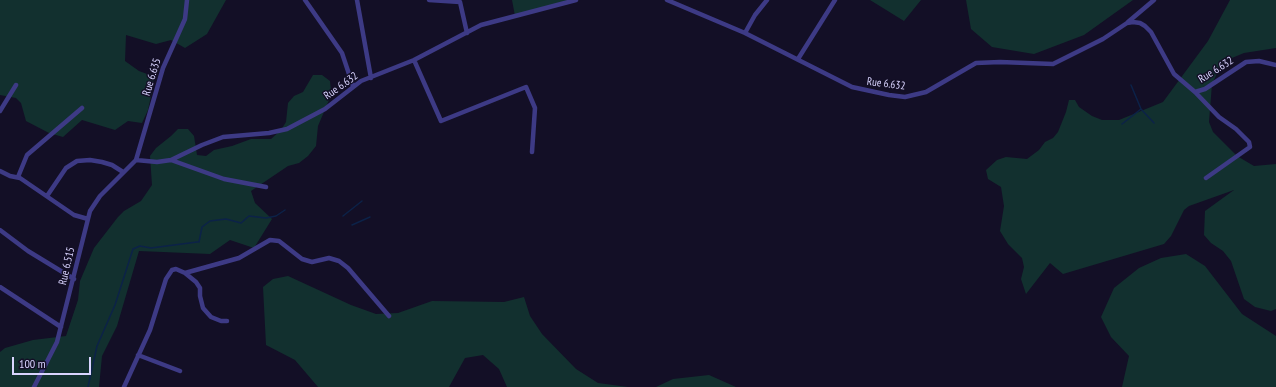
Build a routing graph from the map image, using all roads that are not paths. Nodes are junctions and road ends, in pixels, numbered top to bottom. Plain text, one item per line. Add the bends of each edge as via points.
1 (187, 0) edge
2 (305, 0) edge
3 (356, 0) edge
4 (429, 0) edge
5 (576, 0) edge
6 (669, 0) edge
7 (767, 0) edge
8 (835, 0) edge
9 (1154, 0) edge
10 (1127, 23) junction
11 (467, 33) junction
12 (745, 33) junction
13 (798, 59) junction
14 (414, 60) junction
15 (1276, 65) edge
16 (371, 78) junction
17 (16, 85) dead end
18 (353, 86) junction
19 (1195, 92) junction
20 (82, 108) dead end
21 (0, 111) edge
22 (532, 152) dead end
23 (136, 160) junction
24 (171, 160) junction
25 (0, 171) edge
26 (123, 172) junction
27 (18, 177) junction
28 (1206, 178) dead end
29 (266, 187) dead end
30 (47, 196) junction
31 (88, 219) junction
32 (0, 230) edge
33 (185, 273) junction
34 (74, 279) junction
35 (0, 287) edge
36 (389, 316) dead end
37 (228, 321) dead end
38 (61, 327) junction
39 (138, 355) junction
40 (180, 371) dead end
41 (34, 387) edge
42 (124, 387) edge

1 - 23 street, Rue 6.635 via 187,14 163,68
2 - 18 street via 342,53
3 - 16 street
4 - 11 street via 460,2
5 - 11 street, Rue 6.632 via 481,25
6 - 12 street, Rue 6.632
7 - 12 street
8 - 13 street
9 - 10 street, Rue 6.632
10 - 13 street, Rue 6.632 via 1103,39 1053,64 976,63 926,92 905,97 858,90
10 - 19 street, Rue 6.632 via 1140,23 1146,26 1174,74
11 - 14 street, Rue 6.632
12 - 13 street, Rue 6.632
14 - 16 street, Rue 6.632
14 - 22 street via 441,121 526,87 535,108
15 - 19 street, Rue 6.632 via 1259,61 1246,62
16 - 18 street, Rue 6.632
17 - 21 street
18 - 24 street, Rue 6.632 via 325,109 287,129 223,137
19 - 28 street via 1218,117 1236,129 1249,142 1250,147
20 - 27 street via 27,155
23 - 24 street, Rue 6.632
23 - 26 street, Rue 6.515
24 - 29 street via 216,177
25 - 27 street via 8,176
26 - 30 street via 102,162 77,161 66,168
26 - 31 street, Rue 6.515 via 100,196
27 - 30 street
30 - 31 street via 74,215
31 - 34 street, Rue 6.515
32 - 34 street via 28,251
33 - 36 street via 239,258 270,240 279,241 302,259 312,262 329,258 339,261
33 - 37 street via 200,288 203,308 211,317
33 - 39 street via 174,269 166,279 150,330
34 - 38 street, Rue 6.515
35 - 38 street
38 - 41 street, Rue 6.515 via 53,351
39 - 40 street
39 - 42 street

